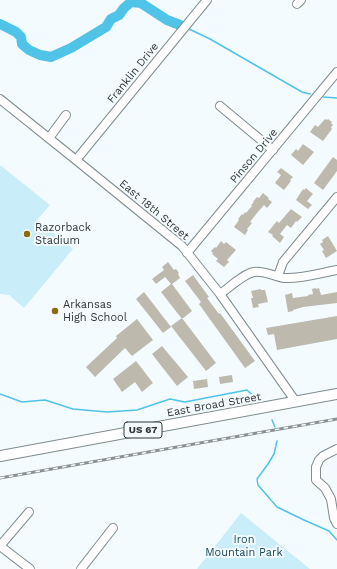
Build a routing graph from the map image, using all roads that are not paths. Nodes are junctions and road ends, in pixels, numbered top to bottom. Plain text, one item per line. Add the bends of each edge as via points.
1 (207, 0) edge
2 (337, 72) edge
3 (0, 99) edge
4 (220, 106) dead end
5 (66, 115) dead end
6 (49, 138) junction
7 (273, 150) junction
8 (76, 160) junction
9 (337, 197) edge
10 (187, 253) junction
11 (337, 270) edge
12 (278, 276) junction
13 (220, 294) junction
14 (337, 394) edge
15 (296, 402) junction
16 (337, 449) edge
17 (0, 456) edge
18 (29, 512) dead end
19 (337, 524) edge
20 (113, 528) dead end
21 (0, 546) edge
22 (30, 569) edge
23 (81, 569) edge

1 - 8 street, Franklin Drive
2 - 7 street, Pinson Drive
3 - 6 street, East 18th Street
4 - 7 street
5 - 6 street
6 - 8 street, East 18th Street
7 - 10 street, Pinson Drive
8 - 10 street, East 18th Street via 182,246
9 - 12 street via 283,262
10 - 13 street, East 18th Street
11 - 12 street via 294,278
12 - 13 street via 254,272 244,276
13 - 15 street, East 18th Street
14 - 15 main road, East Broad Street / US 67
15 - 17 main road, East Broad Street / US 67
16 - 19 street via 323,456 316,468 316,480 325,488 331,499
18 - 21 street
20 - 23 street
21 - 22 street

